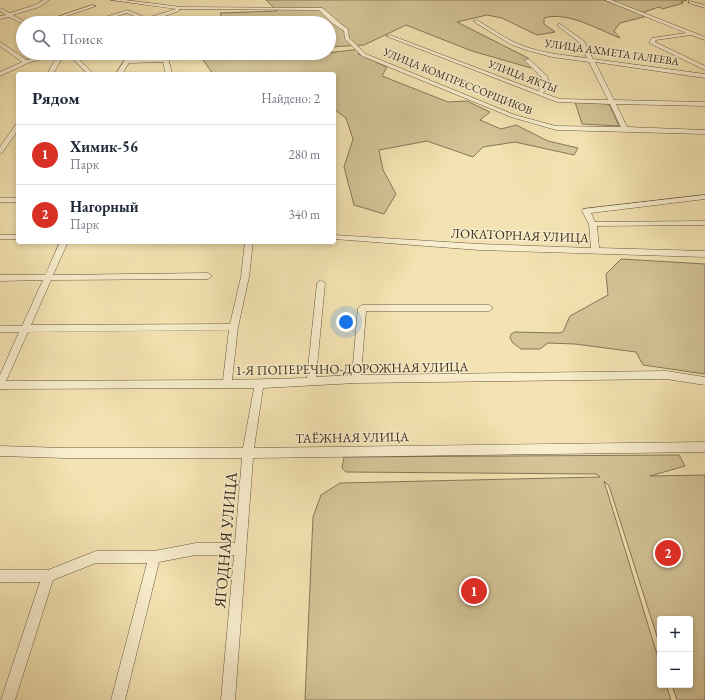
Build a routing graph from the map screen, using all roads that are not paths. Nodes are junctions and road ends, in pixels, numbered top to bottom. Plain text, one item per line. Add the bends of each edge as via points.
1 (47, 0) edge
2 (113, 0) edge
3 (607, 0) edge
4 (691, 2) dead end
5 (94, 6) dead end
6 (705, 7) edge
7 (181, 8) junction
8 (0, 9) edge
9 (10, 15) junction
10 (63, 16) edge
11 (111, 16) edge
12 (136, 16) edge
13 (161, 16) edge
14 (329, 16) edge
15 (0, 18) edge
16 (16, 19) edge
17 (475, 21) dead end
18 (336, 23) edge
19 (560, 25) dead end
20 (691, 34) junction
21 (388, 36) dead end
22 (705, 40) edge
23 (0, 44) edge
24 (16, 55) edge
25 (23, 60) edge
26 (32, 60) edge
27 (58, 60) edge
28 (77, 60) edge
29 (165, 60) joint
30 (526, 60) dead end
31 (128, 61) joint
32 (592, 61) junction
33 (26, 62) junction
34 (705, 68) edge
35 (51, 72) edge
36 (89, 72) edge
37 (120, 72) edge
38 (168, 72) edge
39 (0, 74) edge
40 (705, 76) edge
41 (540, 94) junction
42 (611, 101) junction
43 (705, 104) edge
44 (16, 128) edge
45 (626, 128) junction
46 (705, 132) edge
47 (0, 152) edge
48 (705, 197) edge
49 (0, 200) edge
50 (16, 200) edge
51 (705, 223) edge
52 (593, 224) junction
53 (336, 236) edge
54 (0, 237) edge
55 (16, 237) edge
56 (63, 244) edge
57 (249, 244) edge
58 (595, 249) junction
59 (705, 254) edge
60 (208, 276) dead end
61 (48, 277) junction
62 (0, 278) edge
63 (321, 283) dead end
64 (489, 308) dead end
65 (234, 327) junction
66 (0, 329) edge
67 (25, 329) junction
68 (356, 379) junction
69 (705, 381) edge
70 (311, 382) junction
71 (227, 383) junction
72 (259, 384) junction
73 (0, 385) edge
74 (705, 447) edge
75 (0, 451) edge
76 (248, 452) junction
77 (240, 549) junction
78 (154, 557) junction
79 (0, 576) edge
80 (48, 576) junction
81 (8, 700) edge
82 (118, 700) edge
83 (228, 700) edge

1 - 9 street
2 - 7 street
3 - 20 street
4 - 6 street
5 - 10 street
7 - 13 street
7 - 14 street, УЛИЦА КОМПРЕССОРЩИКОВ via 320,9
8 - 9 street
9 - 15 street
9 - 16 street
11 - 12 street via 127,11
17 - 32 street, УЛИЦА АХМЕТА ГАЛЕЕВА via 512,43 528,49
18 - 45 street, УЛИЦА КОМПРЕССОРЩИКОВ via 346,30 347,38 364,54 513,116 556,128
19 - 32 street via 582,42
20 - 22 street
20 - 34 street via 654,39 652,43
21 - 41 street, УЛИЦА ЯКТЫ
23 - 24 street
25 - 33 street
26 - 33 street
27 - 35 street
28 - 36 street
29 - 31 street
29 - 38 street
30 - 41 street via 545,76 547,84
31 - 37 street
32 - 40 street, УЛИЦА АХМЕТА ГАЛЕЕВА
32 - 42 street
33 - 39 street
41 - 42 street, УЛИЦА ЯКТЫ via 559,100
42 - 43 street, УЛИЦА ЯКТЫ
42 - 45 street
44 - 47 street
45 - 46 street, УЛИЦА КОМПРЕССОРЩИКОВ
48 - 52 street via 586,211
49 - 50 street
51 - 52 street
52 - 58 street
53 - 58 street, ЛОКАТОРНАЯ УЛИЦА via 479,247
54 - 55 street
56 - 61 street
57 - 65 street via 245,277
58 - 59 street, ЛОКАТОРНАЯ УЛИЦА
60 - 61 street
61 - 62 street
61 - 67 street
63 - 70 street
64 - 68 street via 362,308
65 - 67 street
65 - 71 street
66 - 67 street
67 - 73 street
68 - 69 street, 1-Я ПОПЕРЕЧНО-ДОРОЖНАЯ УЛИЦА via 666,375
68 - 70 street, 1-Я ПОПЕРЕЧНО-ДОРОЖНАЯ УЛИЦА
70 - 72 street, 1-Я ПОПЕРЕЧНО-ДОРОЖНАЯ УЛИЦА
71 - 72 street, 1-Я ПОПЕРЕЧНО-ДОРОЖНАЯ УЛИЦА
71 - 73 street, 1-Я ПОПЕРЕЧНО-ДОРОЖНАЯ УЛИЦА
72 - 76 street, ЯГОДНАЯ УЛИЦА
74 - 76 street, ТАЁЖНАЯ УЛИЦА
75 - 76 street, ТАЁЖНАЯ УЛИЦА
76 - 77 street, ЯГОДНАЯ УЛИЦА
77 - 78 street via 196,549
77 - 83 street, ЯГОДНАЯ УЛИЦА
78 - 80 street via 96,557
78 - 82 street
79 - 80 street
80 - 81 street

